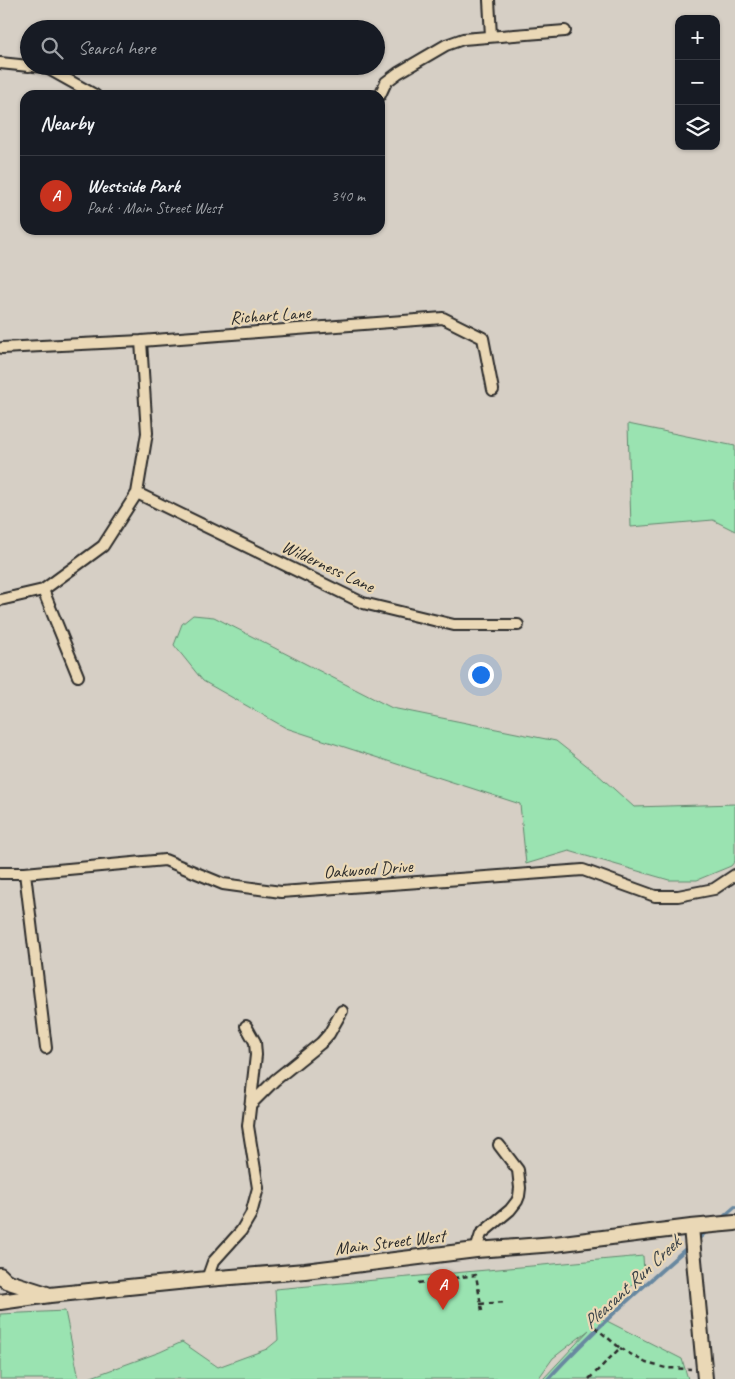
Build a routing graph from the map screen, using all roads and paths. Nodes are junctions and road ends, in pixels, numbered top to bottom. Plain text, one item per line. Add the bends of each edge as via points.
1 (489, 0) edge
2 (564, 31) dead end
3 (491, 36) junction
4 (0, 63) edge
5 (20, 65) edge
6 (60, 75) edge
7 (87, 90) edge
8 (382, 90) edge
9 (141, 341) junction
10 (2, 348) dead end
11 (493, 390) dead end
12 (137, 493) junction
13 (43, 590) junction
14 (0, 600) edge
15 (518, 625) dead end
16 (78, 676) dead end
17 (26, 873) junction
18 (0, 874) edge
19 (735, 875) edge
20 (342, 1011) dead end
21 (246, 1026) dead end
22 (46, 1048) dead end
23 (251, 1104) junction
24 (499, 1145) dead end
25 (735, 1223) edge
26 (691, 1227) junction
27 (476, 1250) junction
28 (0, 1275) edge
29 (207, 1279) junction
30 (418, 1283) dead end
31 (50, 1295) junction
32 (0, 1302) edge
33 (505, 1302) dead end
34 (480, 1304) junction
35 (482, 1310) dead end
36 (591, 1324) dead end
37 (620, 1348) junction
38 (705, 1374) edge
39 (589, 1379) edge

1 - 3 street
2 - 3 street
3 - 8 street via 463,39 446,45 398,73 386,82
4 - 5 street
6 - 7 street
9 - 10 street, Richart Lane
9 - 11 street, Richart Lane via 443,318 483,338
9 - 12 street via 147,433
12 - 13 street via 103,546
12 - 15 street, Wilderness Lane via 362,603 454,625
13 - 14 street
13 - 16 street
17 - 18 street, Oakwood Drive
17 - 19 street, Oakwood Drive via 165,860 223,884 280,892 583,870 655,896 678,896 714,889
17 - 22 street
20 - 23 street via 321,1044 275,1080
21 - 23 street via 255,1042 256,1054
23 - 29 street via 248,1126 258,1188 251,1214 241,1231 213,1262
24 - 27 street via 518,1170 519,1196 510,1210 481,1234
25 - 26 main road, Main Street West
26 - 27 main road, Main Street West
26 - 38 main road
27 - 29 main road, Main Street West via 305,1271
28 - 31 main road, Main Street West via 6,1281
29 - 31 main road, Main Street West
30 - 34 path via 476,1275
31 - 32 main road, Main Street West
33 - 34 path
34 - 35 path
36 - 37 path
37 - 38 path via 646,1363
37 - 39 path

